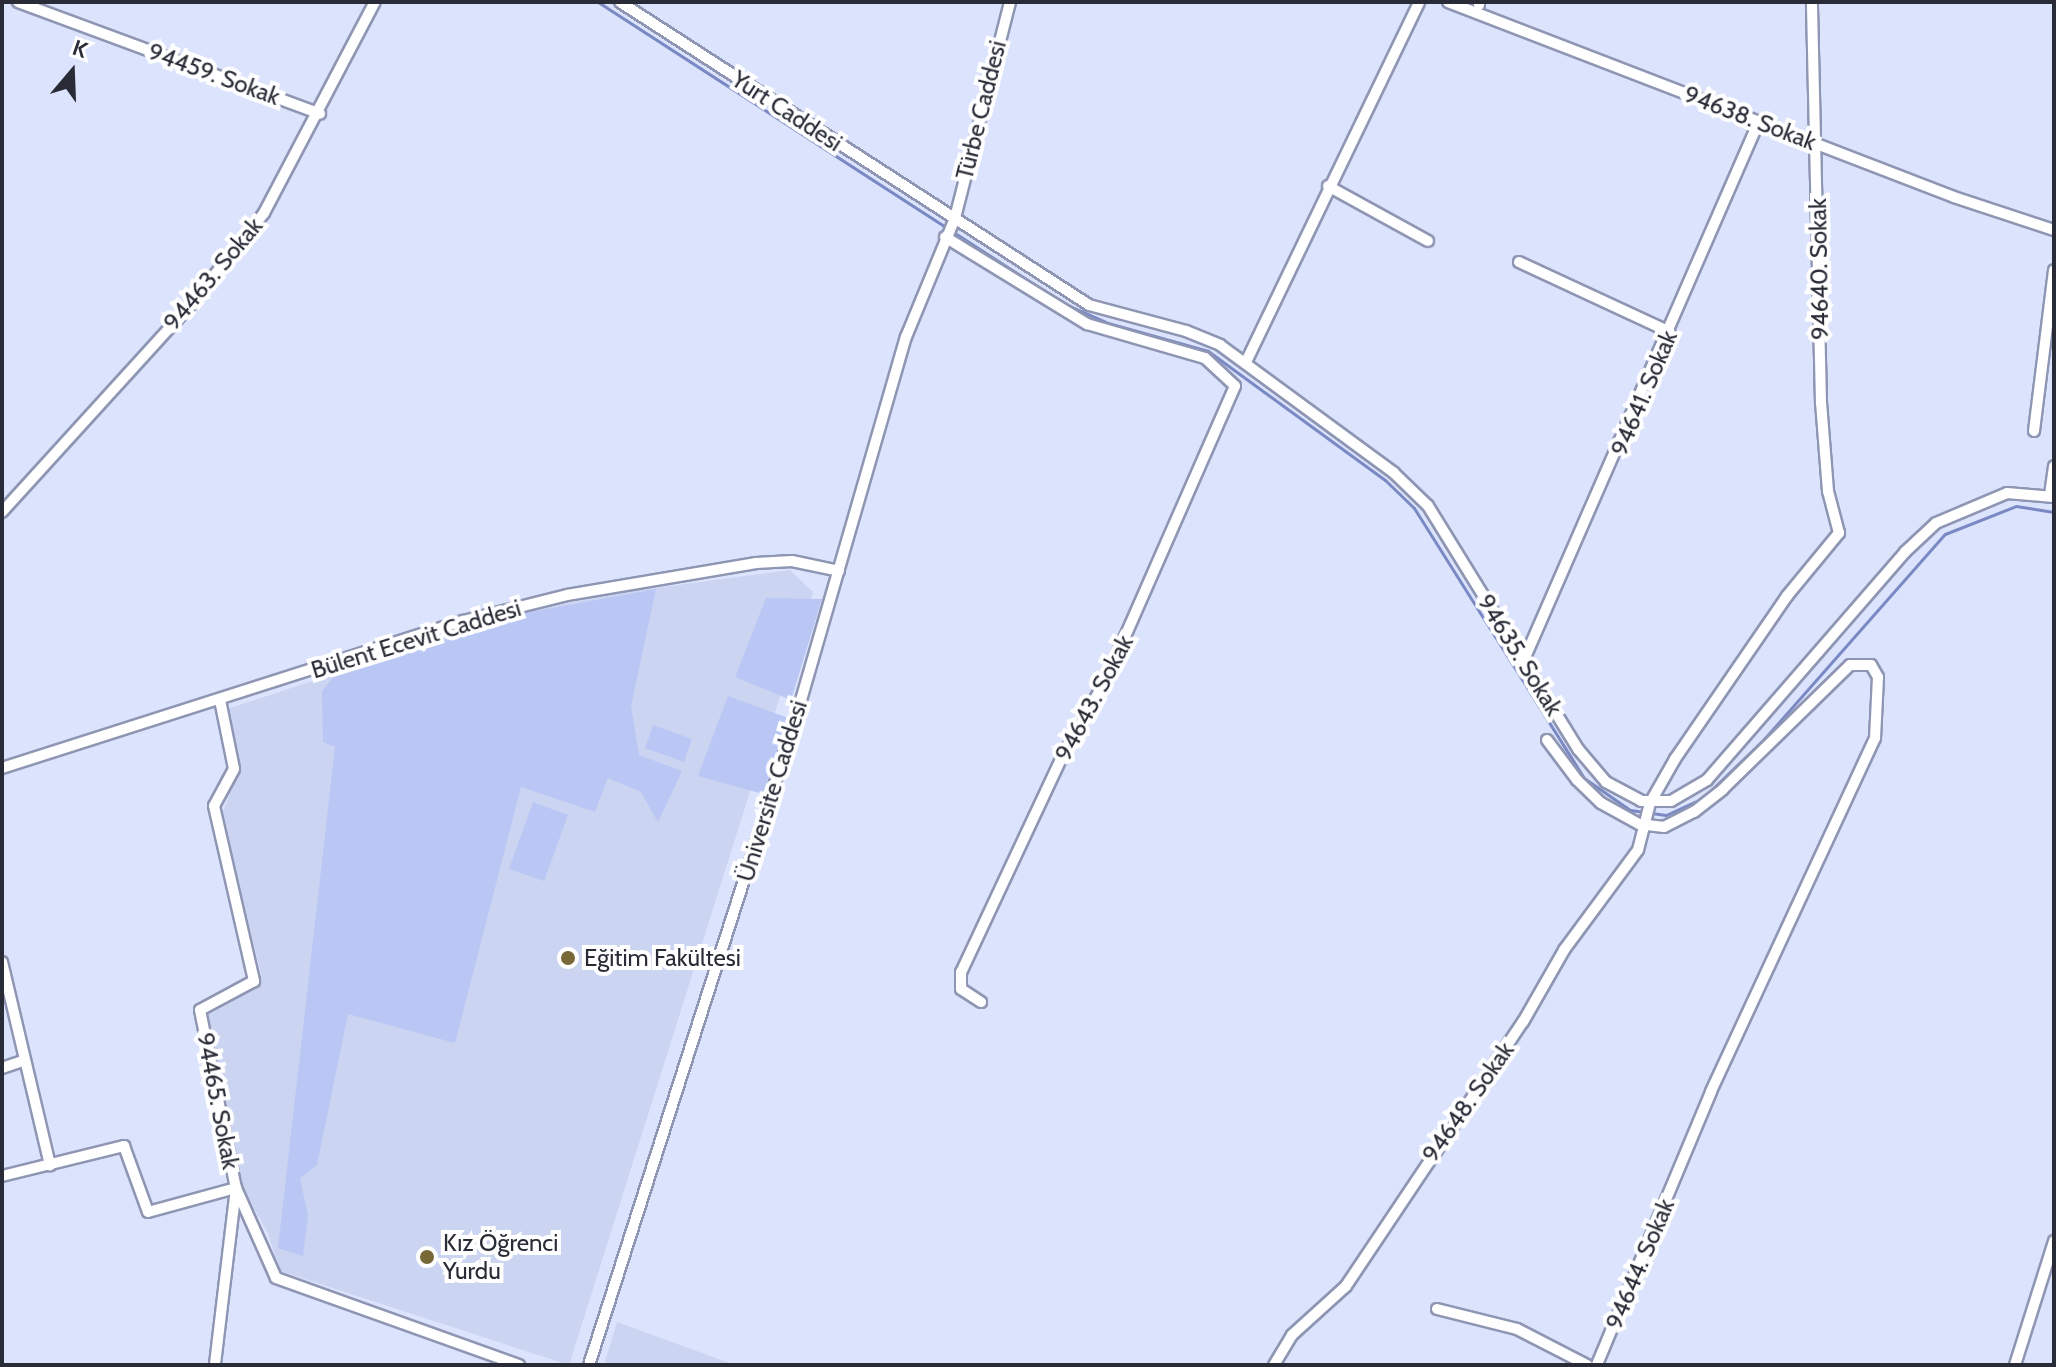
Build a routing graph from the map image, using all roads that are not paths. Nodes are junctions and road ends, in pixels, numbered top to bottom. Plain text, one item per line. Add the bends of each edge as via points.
1 (18, 2) edge
2 (375, 2) edge
3 (620, 2) edge
4 (1010, 2) edge
5 (1419, 2) edge
6 (1448, 2) edge
7 (1812, 2) edge
8 (1478, 5) edge
9 (320, 114) junction
10 (1759, 121) junction
11 (1814, 143) junction
12 (1328, 186) junction
13 (955, 218) junction
14 (2054, 230) edge
15 (945, 237) junction
16 (1428, 241) dead end
17 (1519, 262) dead end
18 (2054, 270) edge
19 (1670, 332) junction
20 (1246, 362) junction
21 (2034, 431) dead end
22 (2054, 466) edge
23 (2052, 496) edge
24 (2, 512) edge
25 (839, 571) junction
26 (1523, 662) junction
27 (220, 700) junction
28 (1547, 740) dead end
29 (2, 768) edge
30 (1650, 803) junction
31 (1646, 827) junction
32 (2, 962) edge
33 (981, 1002) dead end
34 (22, 1061) junction
35 (2, 1068) edge
36 (50, 1165) junction
37 (2, 1176) edge
38 (236, 1188) junction
39 (2054, 1241) edge
40 (1437, 1309) dead end
41 (215, 1365) edge
42 (519, 1365) edge
43 (589, 1365) edge
44 (1274, 1365) edge
45 (1587, 1365) edge
46 (1597, 1365) edge
47 (2015, 1365) edge

1 - 9 street, 94459. Sokak
2 - 9 street, 94463. Sokak
3 - 13 street, Yurt Caddesi
4 - 13 street, Türbe Caddesi
5 - 12 street
6 - 8 street, 94638. Sokak
7 - 11 street, 94640. Sokak
8 - 10 street, 94638. Sokak
9 - 24 street, 94463. Sokak via 264,213 225,264
10 - 11 street, 94638. Sokak
10 - 19 street, 94641. Sokak
11 - 14 street, 94638. Sokak
11 - 30 street, 94640. Sokak via 1824,463 1839,533 1787,596
12 - 16 street
12 - 20 street
13 - 15 street, Üniversite Caddesi
13 - 20 street, 94635. Sokak via 1089,305 1186,331
15 - 25 street, Üniversite Caddesi via 906,337
15 - 33 street, 94643. Sokak via 1087,324 1184,349 1215,364 1234,381 1114,664 1061,759 961,972 961,989
17 - 19 street
18 - 21 street
19 - 26 street, 94641. Sokak
20 - 26 street, 94635. Sokak via 1418,494
22 - 23 street
23 - 30 street via 2007,493 1936,523 1707,780 1681,798
25 - 27 street, Bülent Ecevit Caddesi via 792,561 756,563 567,595 463,621
25 - 43 street, Üniversite Caddesi
26 - 30 street, 94635. Sokak via 1594,770 1615,789
27 - 29 street, Bülent Ecevit Caddesi
27 - 38 street, 94465. Sokak via 234,769 214,806 254,981 200,1010
28 - 31 street via 1593,796
30 - 31 street, 94648. Sokak
31 - 44 street, 94648. Sokak via 1638,850 1564,950 1523,1022 1352,1277 1292,1335
31 - 46 street, 94644. Sokak via 1664,827 1694,812 1842,671 1857,662 1871,665 1879,690 1875,738
32 - 34 street
34 - 35 street
34 - 36 street
36 - 37 street
36 - 38 street via 124,1146 148,1212
38 - 41 street
38 - 42 street, 94465. Sokak via 276,1278
39 - 47 street
40 - 45 street via 1517,1329

